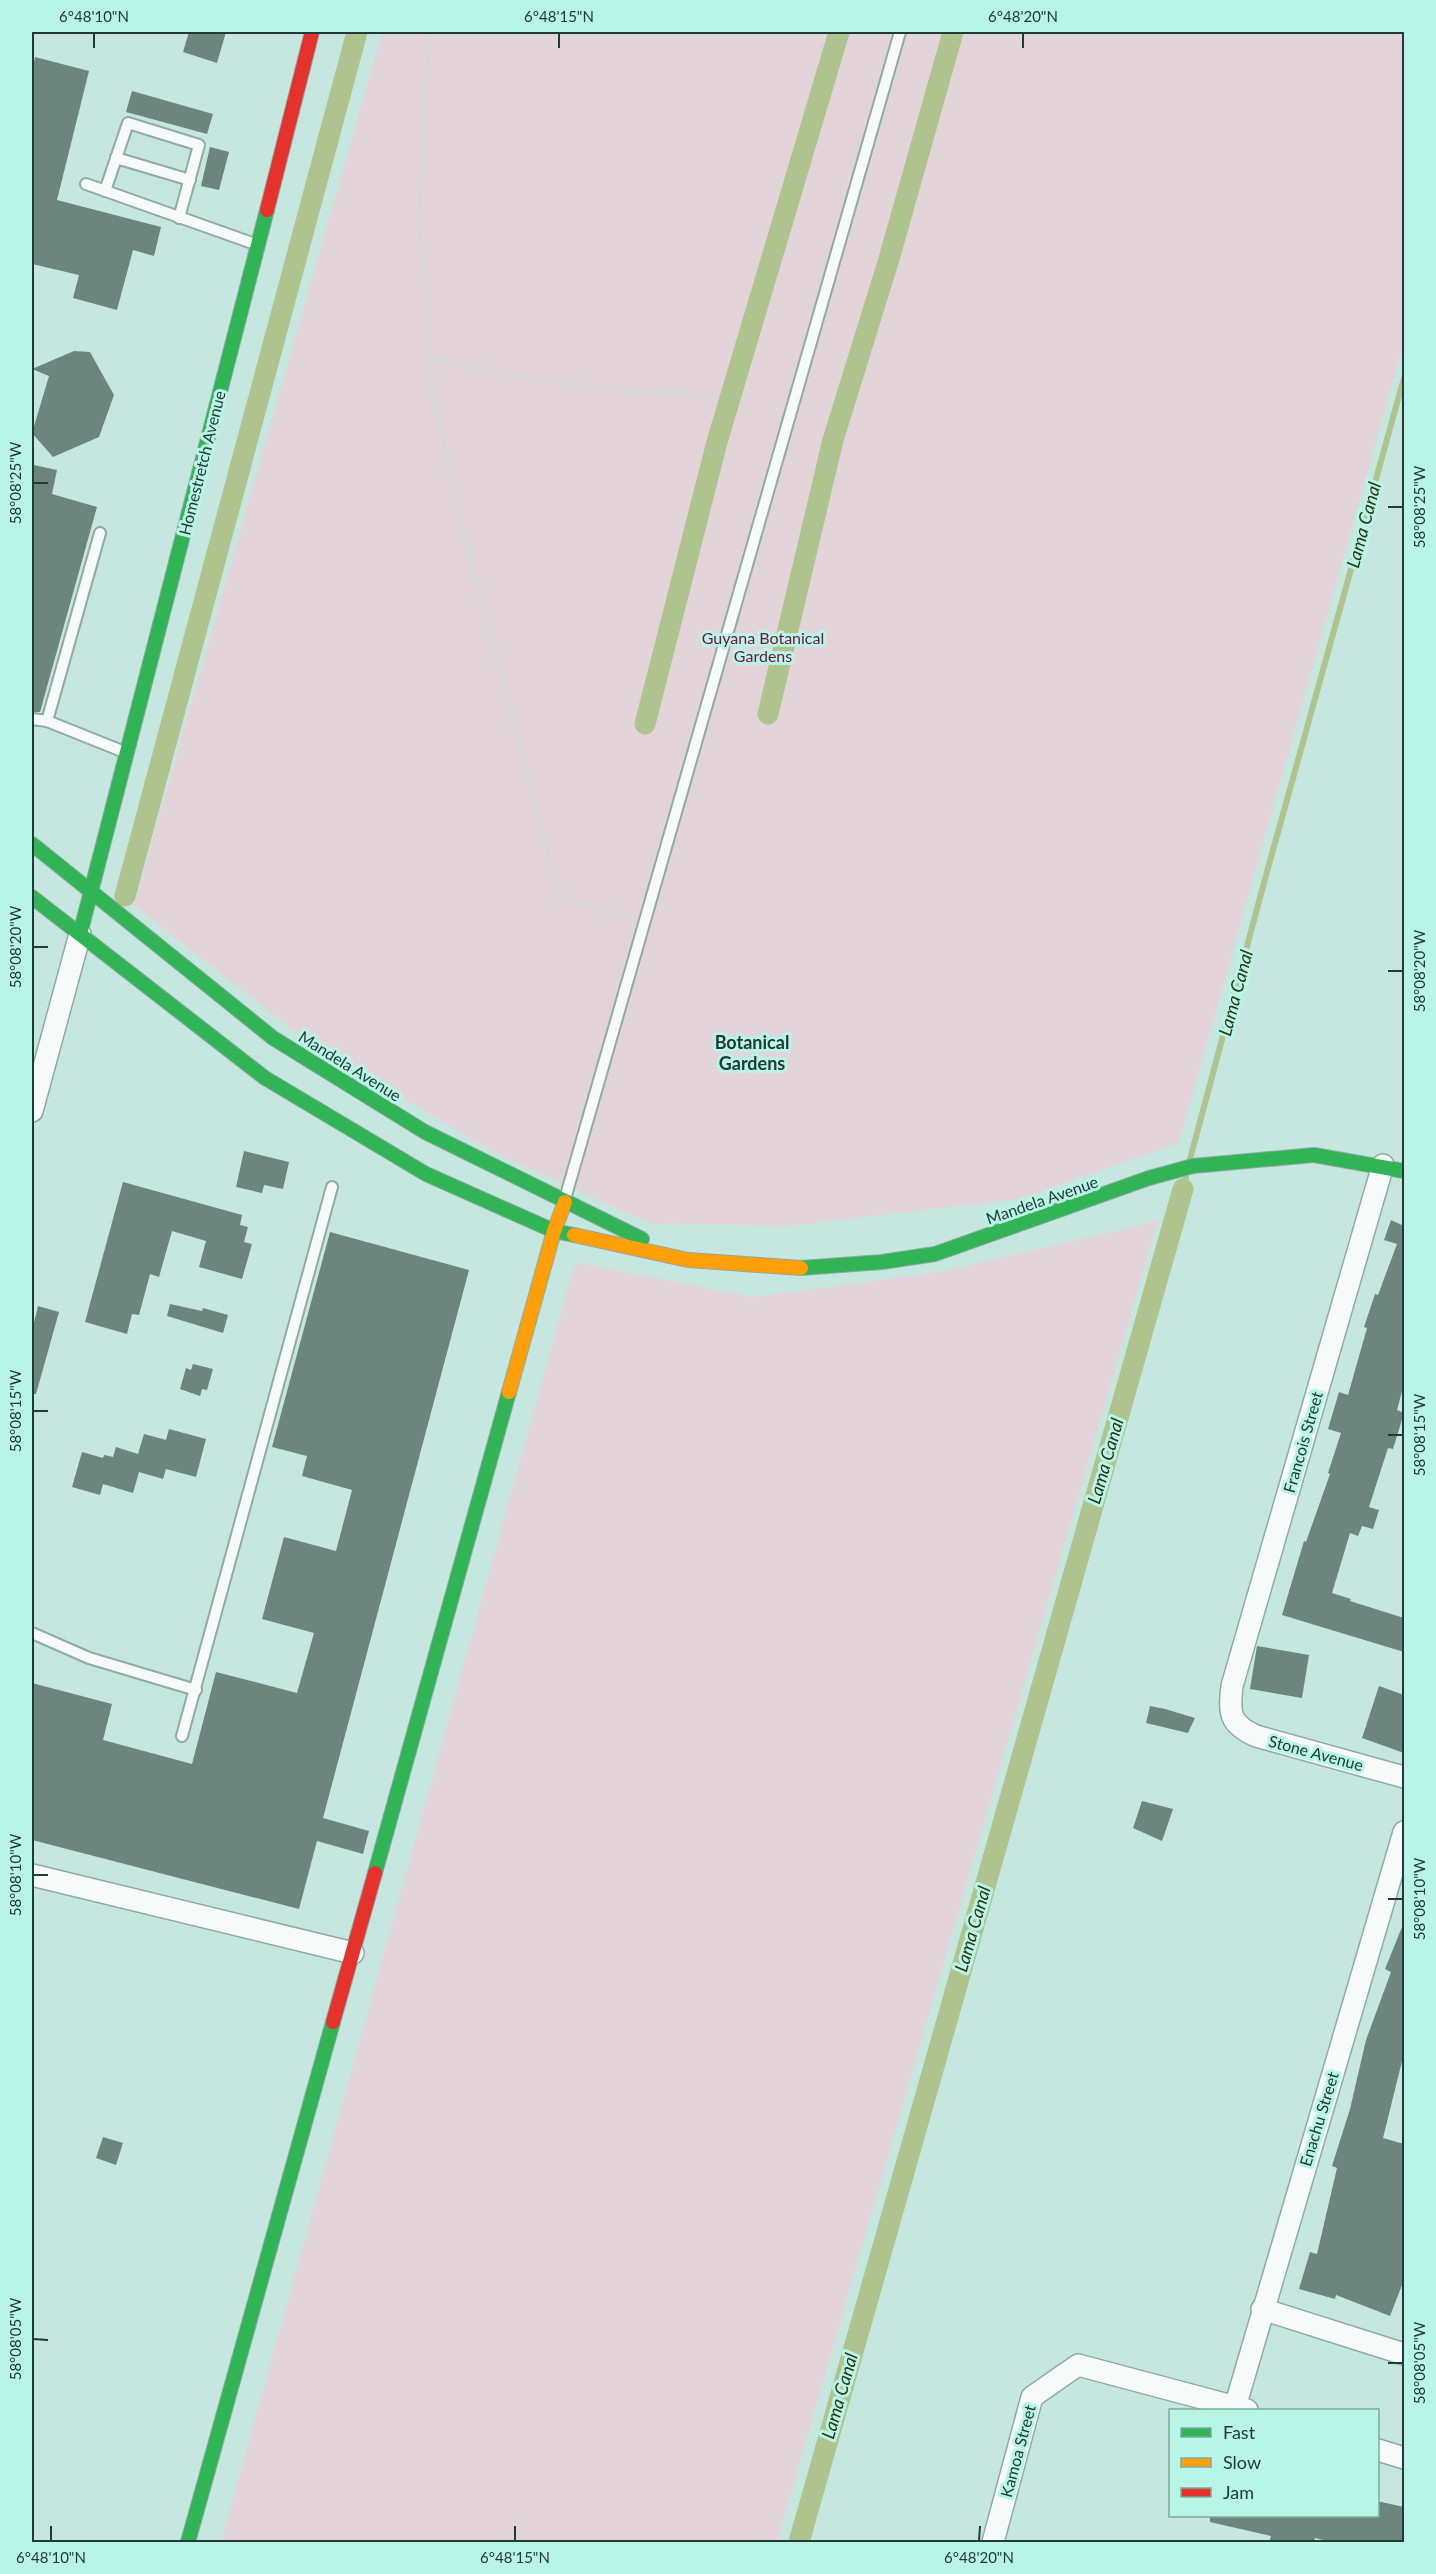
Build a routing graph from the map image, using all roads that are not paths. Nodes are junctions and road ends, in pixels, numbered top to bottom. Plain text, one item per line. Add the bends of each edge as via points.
1 (312, 32) edge
2 (900, 32) edge
3 (116, 158) junction
4 (190, 180) junction
5 (86, 184) dead end
6 (105, 191) junction
7 (179, 218) junction
8 (257, 245) junction
9 (100, 533) dead end
10 (32, 719) edge
11 (47, 721) junction
12 (128, 754) junction
13 (32, 844) edge
14 (92, 894) junction
15 (32, 897) edge
16 (80, 934) junction
17 (32, 1111) edge
18 (1383, 1165) junction
19 (1404, 1170) edge
20 (332, 1187) dead end
21 (565, 1202) junction
22 (554, 1231) junction
23 (688, 1260) junction
24 (32, 1634) edge
25 (196, 1690) junction
26 (1233, 1719) joint
27 (182, 1737) dead end
28 (1404, 1777) edge
29 (1404, 1832) edge
30 (32, 1875) edge
31 (353, 1953) junction
32 (1262, 2309) junction
33 (1404, 2354) edge
34 (1241, 2409) edge
35 (1379, 2451) edge
36 (1404, 2458) edge
37 (188, 2542) edge
38 (993, 2542) edge

1 - 8 main road, Homestretch Avenue
2 - 21 lane
3 - 4 lane
3 - 4 lane via 128,123 199,145
3 - 6 lane
4 - 7 lane
5 - 6 lane
6 - 7 lane
7 - 8 lane
8 - 12 main road, Homestretch Avenue
9 - 11 lane
10 - 11 lane
11 - 12 lane
12 - 14 main road, Homestretch Avenue
13 - 14 main road, Mandela Avenue
14 - 16 main road, Homestretch Avenue
14 - 21 main road, Mandela Avenue via 273,1038 425,1132
15 - 16 main road, Mandela Avenue
16 - 17 street
16 - 22 main road, Mandela Avenue via 265,1078 426,1174
18 - 19 main road, Mandela Avenue
18 - 23 main road, Mandela Avenue via 1314,1155 1193,1166 935,1254 882,1262 809,1269
18 - 26 street, Francois Street via 1232,1686
20 - 25 lane
21 - 22 main road
21 - 23 main road, Mandela Avenue
22 - 23 main road, Mandela Avenue
22 - 31 main road
24 - 25 lane via 89,1658
25 - 27 lane
26 - 28 street, Stone Avenue via 1242,1730 1256,1736
29 - 32 street, Enachu Street
30 - 31 street
31 - 37 main road
32 - 33 street
32 - 34 street, Enachu Street
34 - 38 street, Kamoa Street via 1078,2365 1032,2397
35 - 36 street

